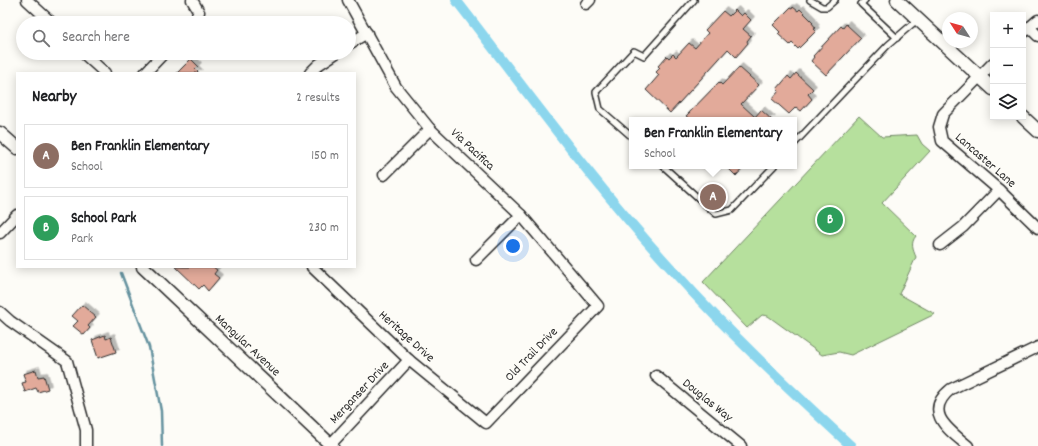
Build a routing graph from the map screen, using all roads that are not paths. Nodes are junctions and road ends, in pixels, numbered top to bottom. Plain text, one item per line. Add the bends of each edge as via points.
1 (27, 0) edge
2 (192, 0) edge
3 (348, 0) edge
4 (694, 0) edge
5 (810, 0) edge
6 (835, 0) edge
7 (865, 0) edge
8 (896, 0) edge
9 (44, 16) edge
10 (196, 16) edge
11 (917, 19) junction
12 (1038, 20) edge
13 (1026, 30) edge
14 (367, 33) junction
15 (1038, 36) edge
16 (897, 38) junction
17 (356, 40) edge
18 (91, 60) edge
19 (157, 60) edge
20 (326, 60) edge
21 (990, 66) edge
22 (104, 72) edge
23 (145, 72) edge
24 (311, 72) edge
25 (979, 76) junction
26 (990, 86) edge
27 (1026, 120) edge
28 (430, 129) junction
29 (1038, 131) edge
30 (0, 133) edge
31 (629, 135) edge
32 (797, 141) edge
33 (16, 147) edge
34 (666, 169) edge
35 (771, 169) edge
36 (384, 175) dead end
37 (999, 190) junction
38 (521, 215) junction
39 (16, 216) edge
40 (1038, 228) edge
41 (0, 233) edge
42 (940, 244) dead end
43 (476, 260) dead end
44 (144, 268) edge
45 (313, 268) edge
46 (598, 306) joint
47 (0, 312) edge
48 (1038, 347) edge
49 (410, 360) junction
50 (656, 376) dead end
51 (486, 423) joint
52 (330, 445) edge
53 (86, 446) edge
54 (741, 446) edge
55 (968, 446) edge

1 - 9 street
2 - 10 street via 199,12
3 - 14 street, Via Pacifica
4 - 31 lane via 644,56 634,51 596,92 600,109
5 - 6 lane via 822,7 827,7
7 - 16 lane via 861,4
8 - 11 street
11 - 16 lane
11 - 25 street
12 - 13 street
13 - 15 street
14 - 17 street
14 - 28 street, Via Pacifica via 396,86
16 - 32 lane
18 - 22 street
19 - 23 street
20 - 24 street
21 - 25 street
25 - 26 street
25 - 37 street, Lancaster Lane via 942,114 939,127 942,142
27 - 29 street
28 - 36 street
28 - 38 street, Via Pacifica
30 - 33 street
34 - 35 lane via 716,214 732,210
37 - 40 street, Lancaster Lane
37 - 42 street via 963,227
38 - 43 street
38 - 46 street, Via Pacifica
39 - 41 street
44 - 52 street, Mangular Avenue
45 - 49 street, Heritage Drive
46 - 51 street, Old Trail Drive
47 - 53 street via 67,361 86,430
48 - 55 street via 951,389 941,399 939,414 945,426
49 - 51 street, Heritage Drive
49 - 52 street, Merganser Drive
50 - 54 street, Douglas Way

